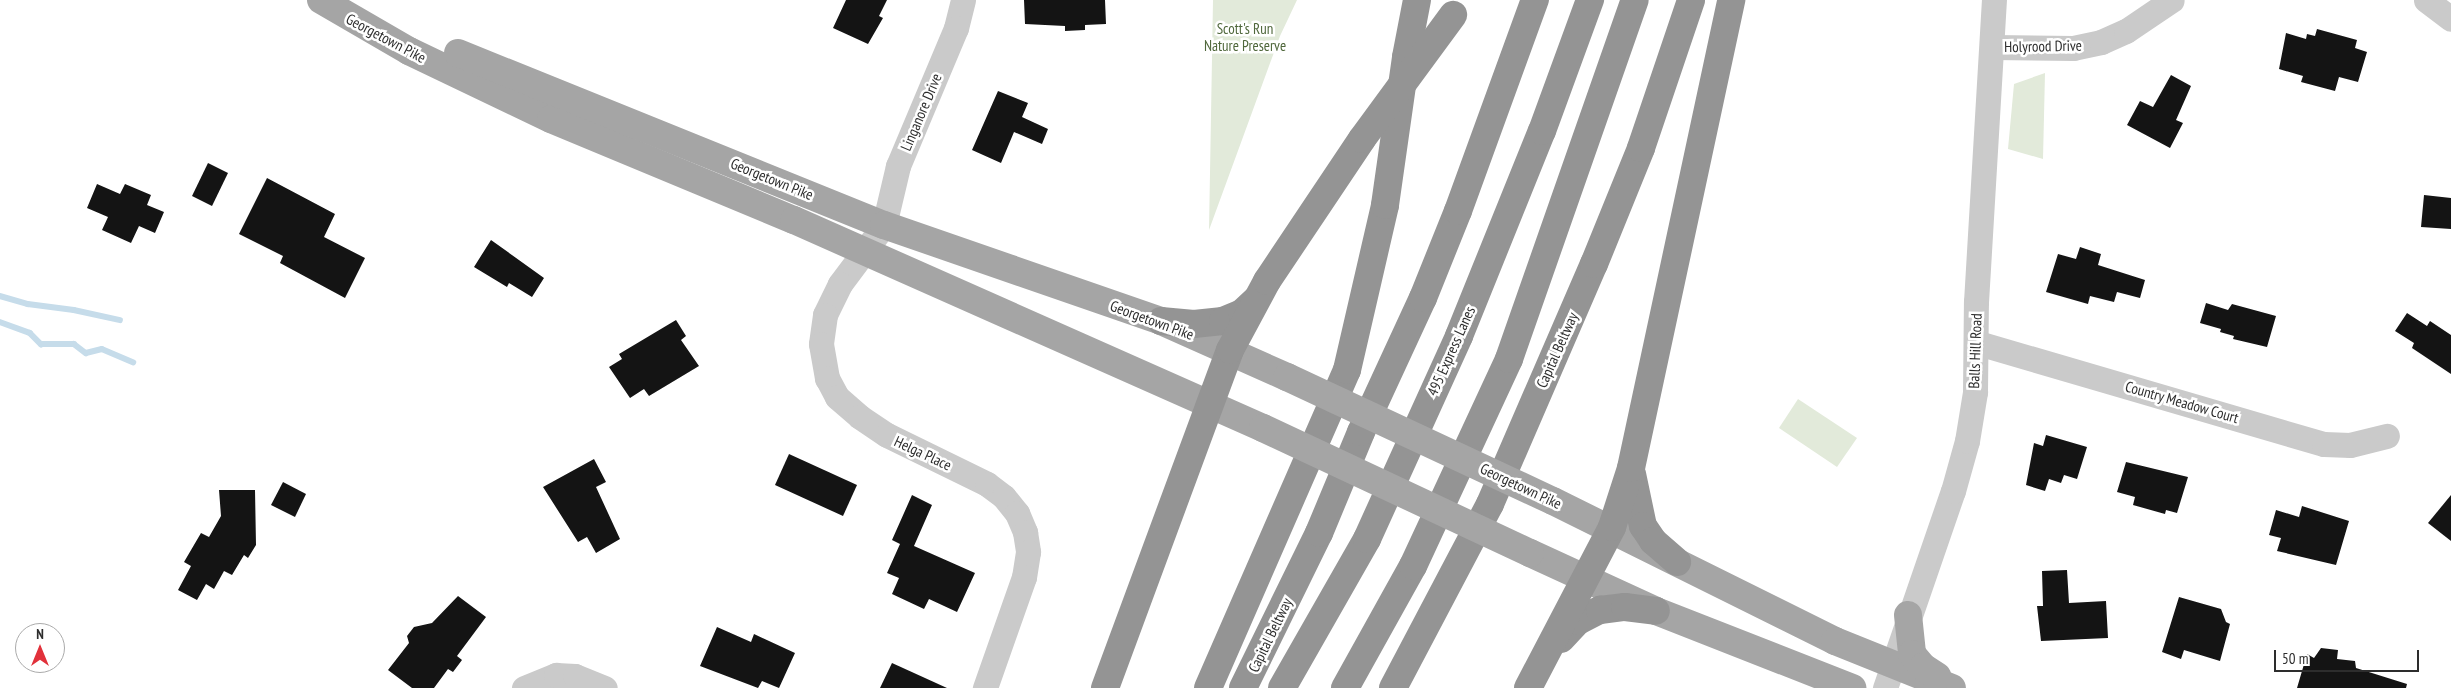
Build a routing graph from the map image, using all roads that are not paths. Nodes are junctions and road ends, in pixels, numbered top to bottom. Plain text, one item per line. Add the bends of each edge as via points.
1 (320, 0) edge
2 (332, 0) edge
3 (963, 0) edge
4 (1417, 0) edge
5 (1535, 0) edge
6 (1590, 0) edge
7 (1634, 0) edge
8 (1691, 0) edge
9 (1731, 0) edge
10 (1994, 0) edge
11 (2172, 0) edge
12 (2426, 0) edge
13 (1458, 7) edge
14 (2451, 19) edge
15 (1992, 47) junction
16 (884, 225) junction
17 (864, 251) junction
18 (1258, 299) junction
19 (1161, 321) junction
20 (1978, 343) junction
21 (1230, 350) junction
22 (1210, 405) junction
23 (2387, 436) dead end
24 (1631, 468) junction
25 (1612, 528) junction
26 (1677, 562) junction
27 (1586, 579) junction
28 (1656, 611) junction
29 (1908, 615) junction
30 (1549, 653) junction
31 (1889, 677) edge
32 (524, 688) edge
33 (605, 688) edge
34 (985, 688) edge
35 (1104, 688) edge
36 (1208, 688) edge
37 (1243, 688) edge
38 (1282, 688) edge
39 (1345, 688) edge
40 (1393, 688) edge
41 (1528, 688) edge
42 (1852, 688) edge
43 (1954, 688) edge

1 - 17 main road, Georgetown Pike via 409,52 552,119
2 - 16 main road, Georgetown Pike
3 - 16 street, Linganore Drive via 956,28 898,166
4 - 36 highway via 1385,205 1348,370
5 - 37 highway, Capital Beltway via 1423,298 1319,533
6 - 38 highway, 495 Express Lanes via 1542,132 1455,345 1367,539
7 - 39 highway via 1510,359 1413,566
8 - 40 highway, Capital Beltway via 1641,148 1594,264 1490,504
9 - 24 highway
10 - 15 street, Balls Hill Road
11 - 15 street, Holyrood Drive via 2126,31 2101,42 2074,48
12 - 14 street
13 - 18 highway, bridge via 1362,139
15 - 20 street, Balls Hill Road via 1976,302
16 - 17 street, Helga Place
16 - 19 main road, Georgetown Pike
17 - 22 main road, Georgetown Pike
17 - 34 street, Helga Place via 840,284 825,314 822,358 837,397 886,435 987,484 1012,508 1025,532 1028,552 1024,577
18 - 19 highway via 1242,313 1223,321 1194,324
18 - 21 highway
19 - 21 main road, Georgetown Pike
20 - 23 street, Country Meadow Court via 2324,444 2350,445
20 - 29 street, Balls Hill Road via 1967,441
21 - 22 highway
21 - 25 main road, Georgetown Pike, bridge
22 - 27 main road, Georgetown Pike, bridge
22 - 35 highway
24 - 25 highway
24 - 26 highway via 1643,526 1653,541
25 - 26 main road, Georgetown Pike
25 - 27 highway
26 - 31 main road, Georgetown Pike
27 - 28 main road, Georgetown Pike
27 - 30 highway
28 - 30 highway via 1600,610 1578,621
28 - 42 main road, Georgetown Pike
29 - 31 street, Balls Hill Road
29 - 43 main road via 1912,654 1922,667
30 - 41 highway
31 - 43 main road, Georgetown Pike
32 - 33 street via 556,675 575,676

